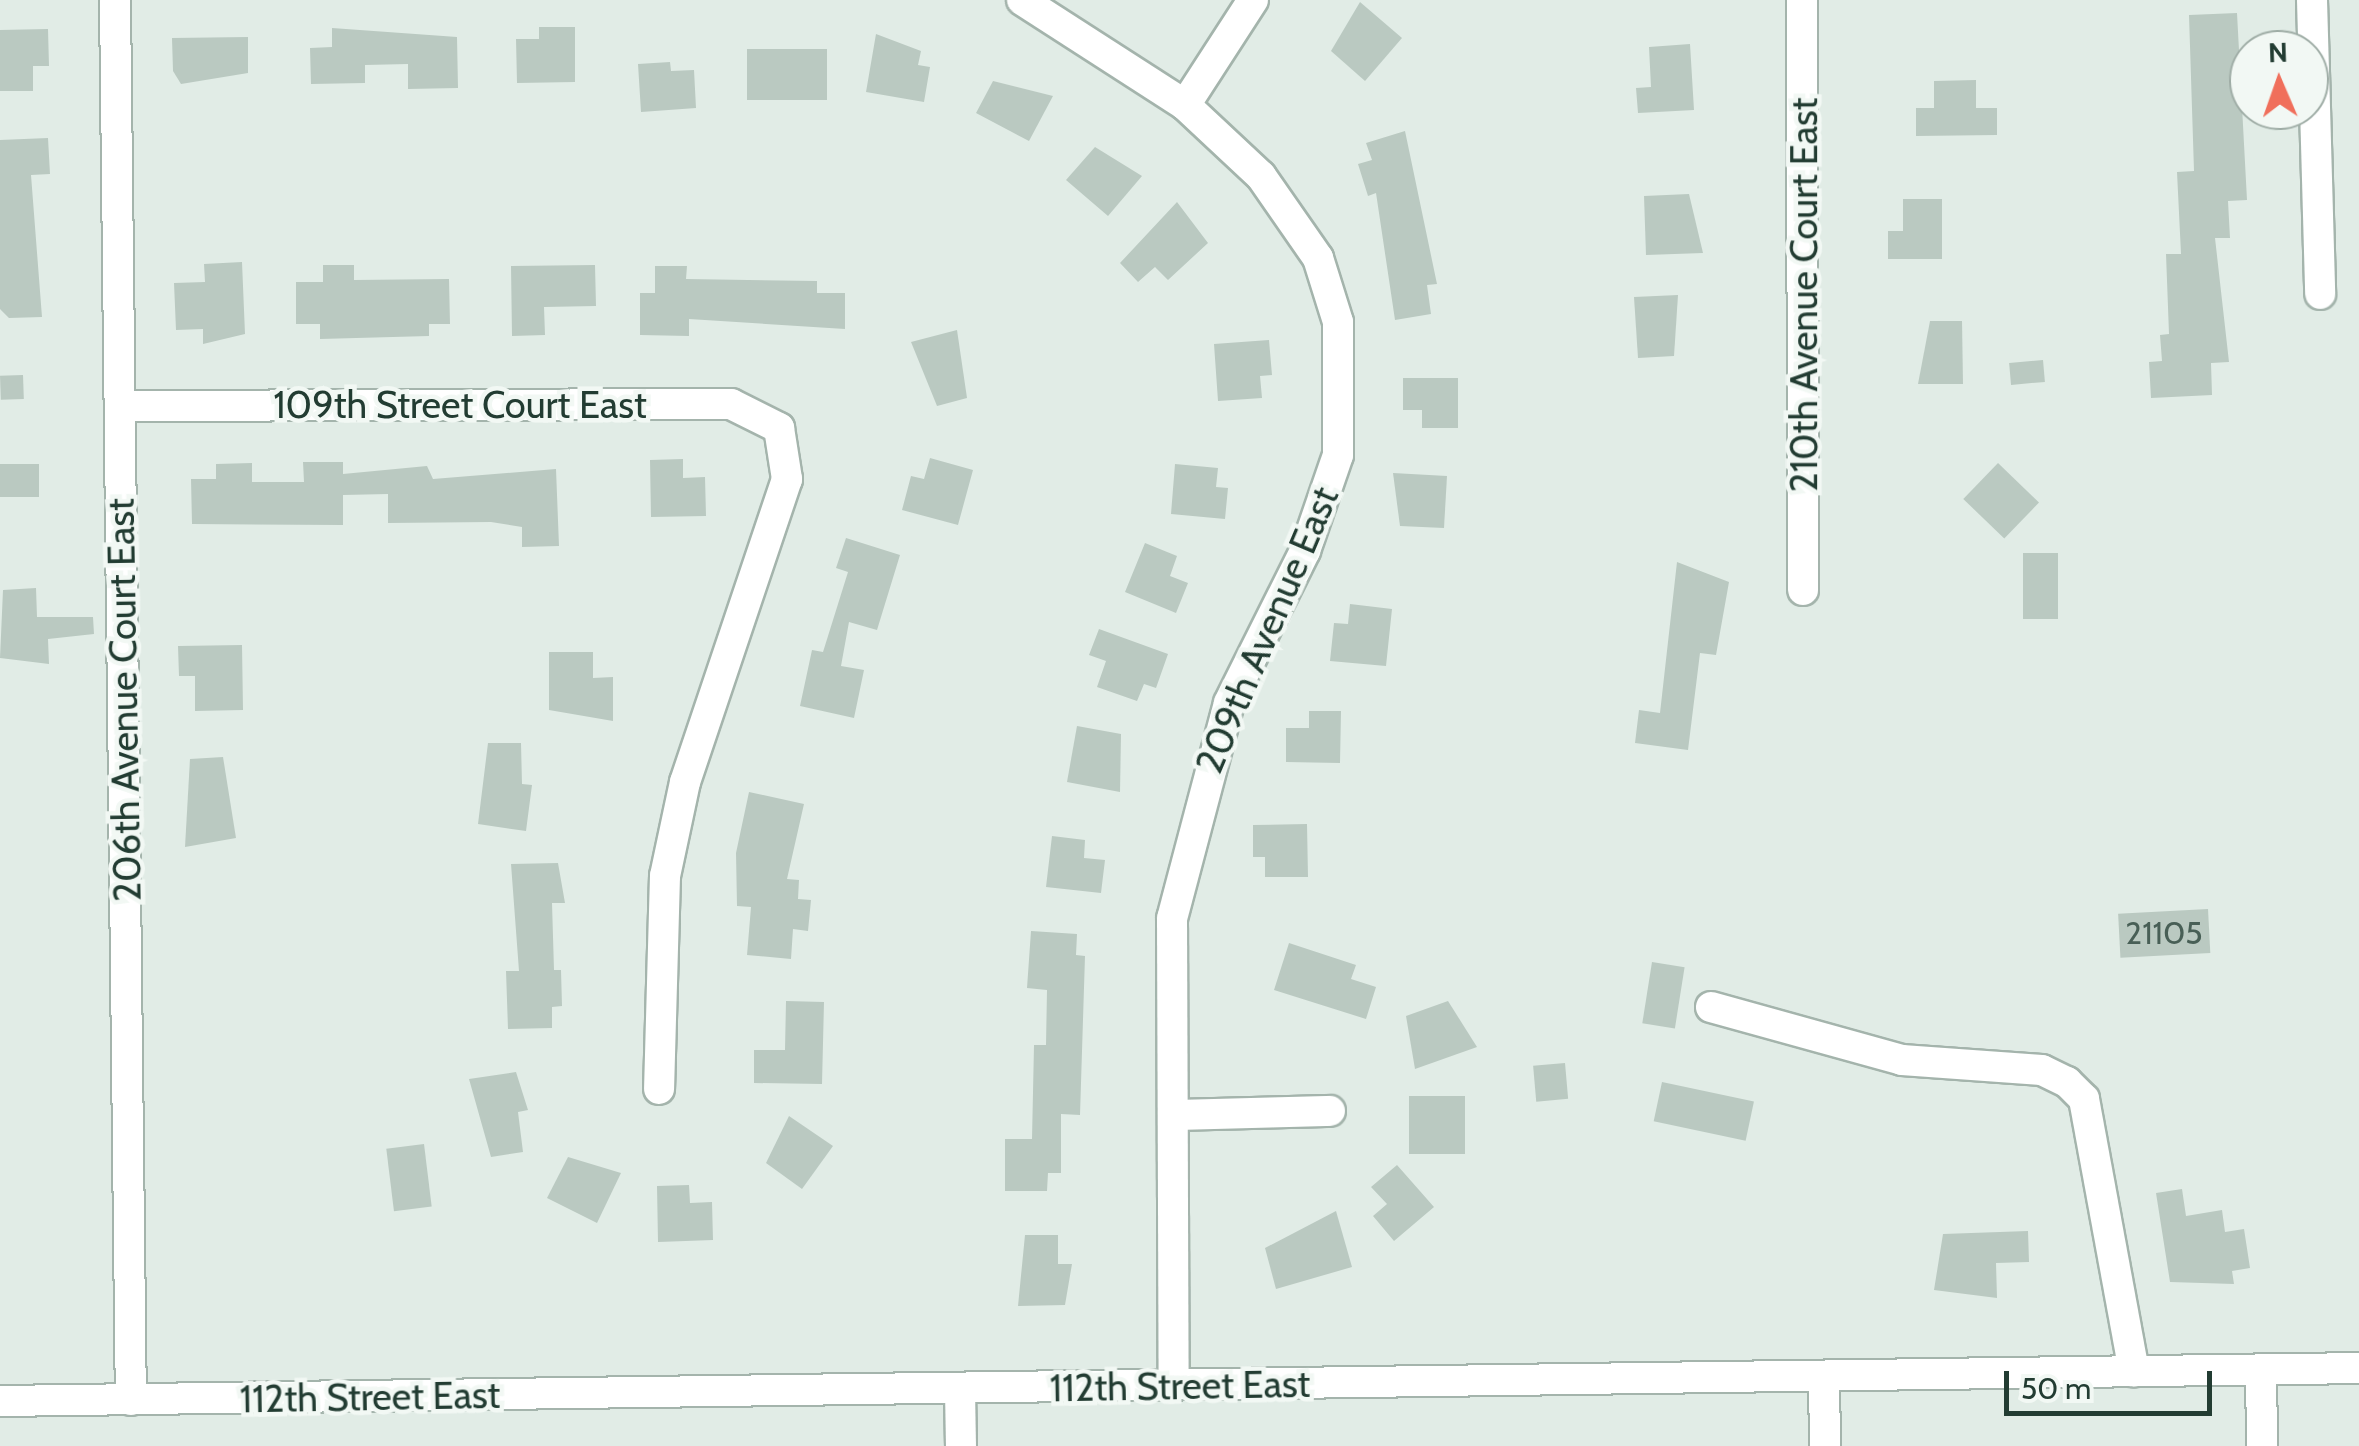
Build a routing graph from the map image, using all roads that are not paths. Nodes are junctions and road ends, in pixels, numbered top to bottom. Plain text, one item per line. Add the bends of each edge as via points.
1 (115, 0) edge
2 (1022, 0) edge
3 (1253, 0) edge
4 (1802, 0) edge
5 (2312, 0) edge
6 (1185, 105) junction
7 (2320, 294) dead end
8 (122, 406) junction
9 (1803, 590) dead end
10 (1711, 1007) dead end
11 (659, 1089) dead end
12 (1330, 1110) dead end
13 (1172, 1115) junction
14 (2359, 1368) edge
15 (2262, 1370) junction
16 (2134, 1371) junction
17 (1824, 1376) junction
18 (1174, 1386) junction
19 (960, 1390) junction
20 (131, 1400) junction
21 (0, 1401) edge
22 (961, 1446) edge
23 (1825, 1446) edge
24 (2262, 1446) edge

1 - 8 street, 206th Avenue Court East
2 - 6 street, 209th Avenue East
3 - 6 street
4 - 9 street, 210th Avenue Court East
5 - 7 street
6 - 13 street, 209th Avenue East via 1261,176 1318,258 1338,322 1344,393 1324,503 1229,703 1179,874 1169,953
8 - 11 street, 109th Street Court East via 731,404 768,417 785,438 787,478 685,782 665,876
8 - 20 street, 206th Avenue Court East
10 - 16 street via 1902,1060 2042,1070 2068,1082 2084,1098
12 - 13 street
13 - 18 street, 209th Avenue East
14 - 15 street, 112th Street East
15 - 16 street, 112th Street East
15 - 24 street
16 - 17 street, 112th Street East
17 - 18 street, 112th Street East
17 - 23 street
18 - 19 street, 112th Street East
19 - 20 street, 112th Street East
19 - 22 street
20 - 21 street, 112th Street East

